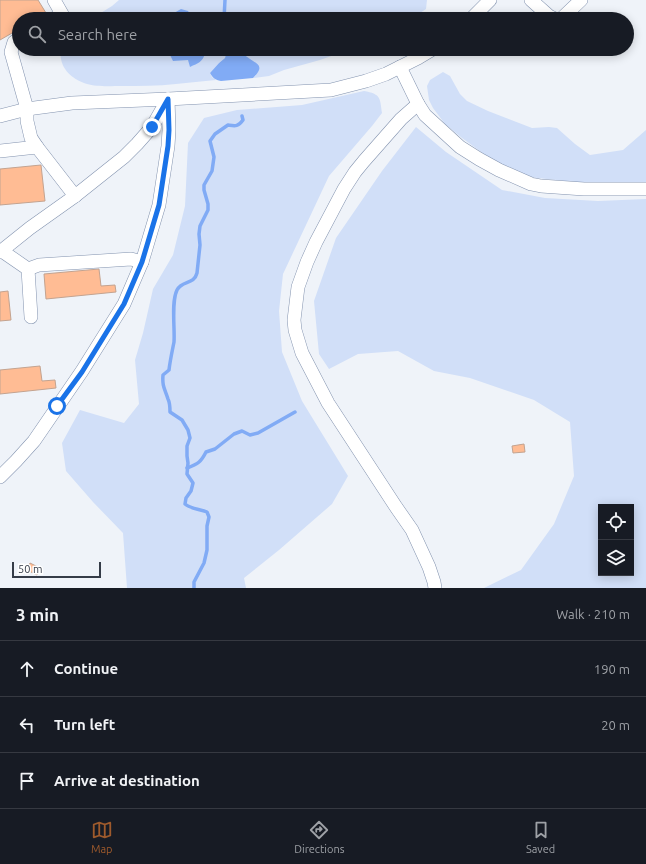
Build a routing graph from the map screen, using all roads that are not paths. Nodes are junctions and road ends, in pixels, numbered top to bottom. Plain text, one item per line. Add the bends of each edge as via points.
1 (54, 0) edge
2 (490, 0) edge
3 (532, 0) edge
4 (581, 0) edge
5 (61, 12) edge
6 (478, 12) edge
7 (545, 12) edge
8 (568, 12) edge
9 (12, 49) edge
10 (0, 53) edge
11 (421, 56) edge
12 (13, 62) junction
13 (400, 67) junction
14 (168, 99) junction
15 (418, 104) junction
16 (27, 109) junction
17 (0, 116) edge
18 (37, 147) junction
19 (0, 151) edge
20 (646, 190) edge
21 (75, 196) junction
22 (1, 252) edge
23 (142, 262) junction
24 (28, 269) junction
25 (31, 317) dead end
26 (0, 477) edge
27 (435, 588) edge

1 - 5 street
2 - 6 street
3 - 7 street
4 - 8 street
9 - 12 street
10 - 12 street
11 - 13 street
12 - 16 street
13 - 14 street via 366,81 330,90
13 - 15 street
14 - 16 street via 72,103
14 - 21 street via 152,127 137,144
14 - 23 street via 168,146 159,205
15 - 20 street via 425,115 460,147 499,170 531,184 553,188
15 - 27 street via 369,155 344,189 307,262 298,287 294,320 302,353 328,403 412,530 429,567
16 - 17 street
16 - 18 street via 27,121
18 - 19 street
18 - 21 street
21 - 22 street
22 - 24 street
23 - 24 street via 131,259 39,265
23 - 26 street via 124,304 82,372 34,441
24 - 25 street

